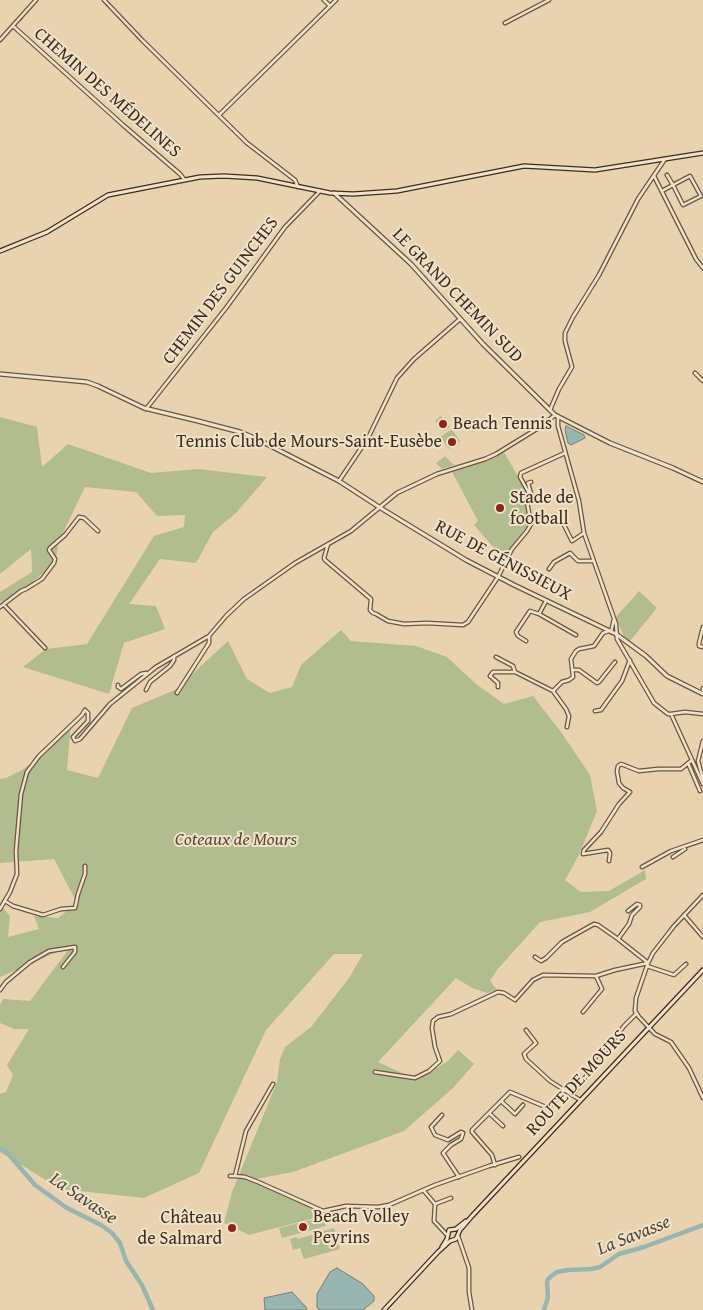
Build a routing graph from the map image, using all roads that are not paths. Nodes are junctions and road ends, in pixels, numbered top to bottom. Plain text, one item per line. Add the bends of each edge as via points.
1 (36, 0) edge
2 (104, 0) edge
3 (324, 0) edge
4 (336, 0) edge
5 (549, 0) edge
6 (330, 6) junction
7 (506, 23) dead end
8 (13, 26) junction
9 (0, 40) edge
10 (219, 115) junction
11 (703, 153) edge
12 (665, 159) junction
13 (654, 176) junction
14 (668, 176) dead end
15 (184, 179) junction
16 (673, 185) junction
17 (298, 187) junction
18 (320, 191) junction
19 (662, 191) junction
20 (334, 194) junction
21 (342, 194) junction
22 (345, 203) junction
23 (0, 251) edge
24 (703, 268) edge
25 (460, 319) junction
26 (695, 373) dead end
27 (0, 374) edge
28 (703, 381) edge
29 (146, 409) junction
30 (549, 409) junction
31 (558, 416) junction
32 (565, 453) junction
33 (339, 481) junction
34 (531, 482) dead end
35 (703, 482) edge
36 (530, 495) junction
37 (379, 507) junction
38 (564, 525) dead end
39 (98, 531) dead end
40 (584, 533) junction
41 (328, 544) junction
42 (593, 561) junction
43 (549, 569) dead end
44 (498, 577) junction
45 (546, 601) junction
46 (4, 604) junction
47 (0, 607) edge
48 (539, 614) junction
49 (614, 618) junction
50 (601, 626) junction
51 (703, 627) edge
52 (610, 631) junction
53 (616, 634) junction
54 (576, 635) dead end
55 (209, 636) junction
56 (601, 636) junction
57 (526, 641) dead end
58 (703, 647) edge
59 (45, 648) dead end
60 (174, 656) junction
61 (496, 657) dead end
62 (630, 660) junction
63 (615, 662) dead end
64 (573, 670) junction
65 (515, 672) junction
66 (147, 673) junction
67 (118, 685) dead end
68 (498, 687) dead end
69 (703, 688) edge
70 (146, 690) dead end
71 (554, 691) junction
72 (177, 693) dead end
73 (703, 693) edge
74 (595, 711) dead end
75 (671, 714) junction
76 (703, 714) edge
77 (567, 727) dead end
78 (703, 741) edge
79 (692, 760) junction
80 (688, 763) junction
81 (703, 776) edge
82 (703, 784) edge
83 (700, 791) dead end
84 (703, 840) edge
85 (688, 846) junction
86 (673, 857) dead end
87 (609, 861) dead end
88 (85, 866) dead end
89 (642, 867) dead end
90 (702, 898) edge
91 (4, 901) junction
92 (0, 909) edge
93 (628, 911) dead end
94 (684, 915) junction
95 (703, 937) edge
96 (618, 939) junction
97 (535, 957) dead end
98 (647, 964) junction
99 (686, 964) dead end
100 (63, 966) dead end
101 (703, 970) edge
102 (596, 976) junction
103 (0, 990) edge
104 (583, 1012) dead end
105 (636, 1014) junction
106 (648, 1027) junction
107 (526, 1030) dead end
108 (375, 1072) dead end
109 (273, 1084) dead end
110 (564, 1090) junction
111 (572, 1095) junction
112 (703, 1098) edge
113 (580, 1100) junction
114 (501, 1101) junction
115 (523, 1105) dead end
116 (489, 1113) junction
117 (442, 1115) dead end
118 (503, 1126) dead end
119 (519, 1157) dead end
120 (495, 1164) junction
121 (230, 1176) dead end
122 (235, 1176) junction
123 (459, 1177) junction
124 (424, 1190) junction
125 (451, 1198) dead end
126 (435, 1204) junction
127 (472, 1216) junction
128 (442, 1229) junction
129 (454, 1229) junction
130 (449, 1230) junction
131 (458, 1235) junction
132 (447, 1236) junction
133 (453, 1240) junction
134 (461, 1244) junction
135 (438, 1252) junction
136 (384, 1310) edge
137 (472, 1310) edge

1 - 8 street
2 - 10 street
3 - 6 street
4 - 6 street
5 - 7 street
6 - 10 street
8 - 9 street
8 - 15 street, CHEMIN DES MÉDELINES
10 - 17 street via 247,143 295,180
11 - 12 street
12 - 13 street
12 - 21 street via 595,170 524,166 397,191
13 - 19 street
13 - 30 street via 638,199 600,275 565,333 572,367
14 - 16 street
15 - 17 street via 240,176
15 - 23 street via 108,195 47,232
16 - 16 street via 690,176 701,196 683,205
16 - 19 street
17 - 18 street
18 - 20 street
18 - 29 street, CHEMIN DES GUINCHES via 285,227
19 - 24 street
20 - 21 street
20 - 22 street
21 - 22 street, LE GRAND CHEMIN SUD
22 - 25 street, LE GRAND CHEMIN SUD via 411,264
25 - 30 street, LE GRAND CHEMIN SUD
25 - 33 street via 397,378 368,438
26 - 28 street
27 - 29 street via 86,382
29 - 33 street, RUE DE GÉNISSIEUX via 251,436
30 - 31 street, LE GRAND CHEMIN SUD
31 - 32 street
31 - 35 street, LE GRAND CHEMIN SUD via 610,443
31 - 37 street via 496,454 437,474 404,489
32 - 36 street via 520,473
32 - 40 street via 579,501
33 - 37 street, RUE DE GÉNISSIEUX
34 - 36 street via 528,483
36 - 44 street via 527,502 531,524
37 - 41 street via 351,531
37 - 44 street, RUE DE GÉNISSIEUX
38 - 40 street via 572,541
39 - 46 street via 79,517 50,548 54,563 42,579
40 - 42 street
41 - 44 street via 325,560 371,600 371,612 388,621 463,625
41 - 55 street via 295,562 244,600
42 - 43 street via 578,561 570,553 554,562
42 - 49 street
44 - 45 street, RUE DE GÉNISSIEUX
45 - 48 street
45 - 50 street, RUE DE GÉNISSIEUX
46 - 47 street
46 - 59 street
48 - 54 street
48 - 57 street via 530,611 516,632
49 - 52 street
49 - 53 street
50 - 52 street, RUE DE GÉNISSIEUX
50 - 56 street
51 - 58 street via 699,645
52 - 53 street, RUE DE GÉNISSIEUX
52 - 56 street
53 - 62 street
53 - 73 street, RUE DE GÉNISSIEUX via 668,676
55 - 60 street
55 - 72 street via 209,643
56 - 64 street via 594,646 576,651 571,659
60 - 66 street
60 - 70 street via 170,666 150,682
61 - 65 street via 513,666
62 - 74 street via 622,681 601,710
62 - 75 street via 654,703
63 - 64 street via 599,682 579,670
64 - 71 street via 572,678 562,682
65 - 68 street via 493,672 490,676
65 - 71 street
66 - 67 street via 121,689
66 - 91 street via 110,704 80,740 74,741 74,735 88,721 85,710 27,772 21,794 17,874
69 - 73 street
71 - 77 street via 569,716
75 - 76 street
75 - 79 street
78 - 81 street via 698,760
79 - 80 street
79 - 82 street
80 - 83 street
80 - 87 street via 681,768 639,771 621,764 618,766 619,783 630,792 583,854 608,850
84 - 85 street
85 - 86 street
85 - 89 street
88 - 91 street via 75,908 43,915
90 - 94 street
91 - 92 street
93 - 96 street via 637,904 640,906
94 - 95 street
94 - 98 street
96 - 97 street via 594,924 562,942 541,961
96 - 98 street
98 - 99 street via 674,975
98 - 102 street
98 - 105 street via 636,998
100 - 103 street via 76,952 75,947 49,951 30,962
101 - 106 street, ROUTE DE MOURS
102 - 104 street via 602,989
102 - 108 street via 543,975 533,980 515,1000 498,992 438,1017 432,1028 440,1061 434,1068 415,1078
105 - 106 street
105 - 111 street
106 - 112 street via 671,1042 689,1068
106 - 113 street, ROUTE DE MOURS
107 - 110 street via 536,1043 524,1056
109 - 122 street via 246,1131
110 - 111 street
110 - 114 street via 548,1108 510,1092
111 - 113 street
113 - 127 street, ROUTE DE MOURS
114 - 115 street via 515,1114
114 - 116 street
116 - 118 street
116 - 120 street via 472,1132 492,1155
117 - 123 street via 431,1127 435,1135 448,1140 463,1133 461,1139 444,1153
119 - 120 street
120 - 123 street
121 - 122 street
122 - 124 street via 258,1182 323,1211 346,1206 383,1206
123 - 124 street
124 - 126 street
125 - 126 street
126 - 128 street via 434,1220
127 - 129 street, ROUTE DE MOURS
127 - 131 street, ROUTE DE MOURS
128 - 130 street
128 - 132 street
129 - 130 street, ROUTE DE MOURS
129 - 131 street
130 - 132 street, ROUTE DE MOURS
131 - 133 street, ROUTE DE MOURS
131 - 134 street
132 - 133 street
132 - 135 street, ROUTE DE MOURS
133 - 134 street
133 - 135 street, ROUTE DE MOURS
134 - 137 street via 469,1268
135 - 136 street, ROUTE DE MOURS

